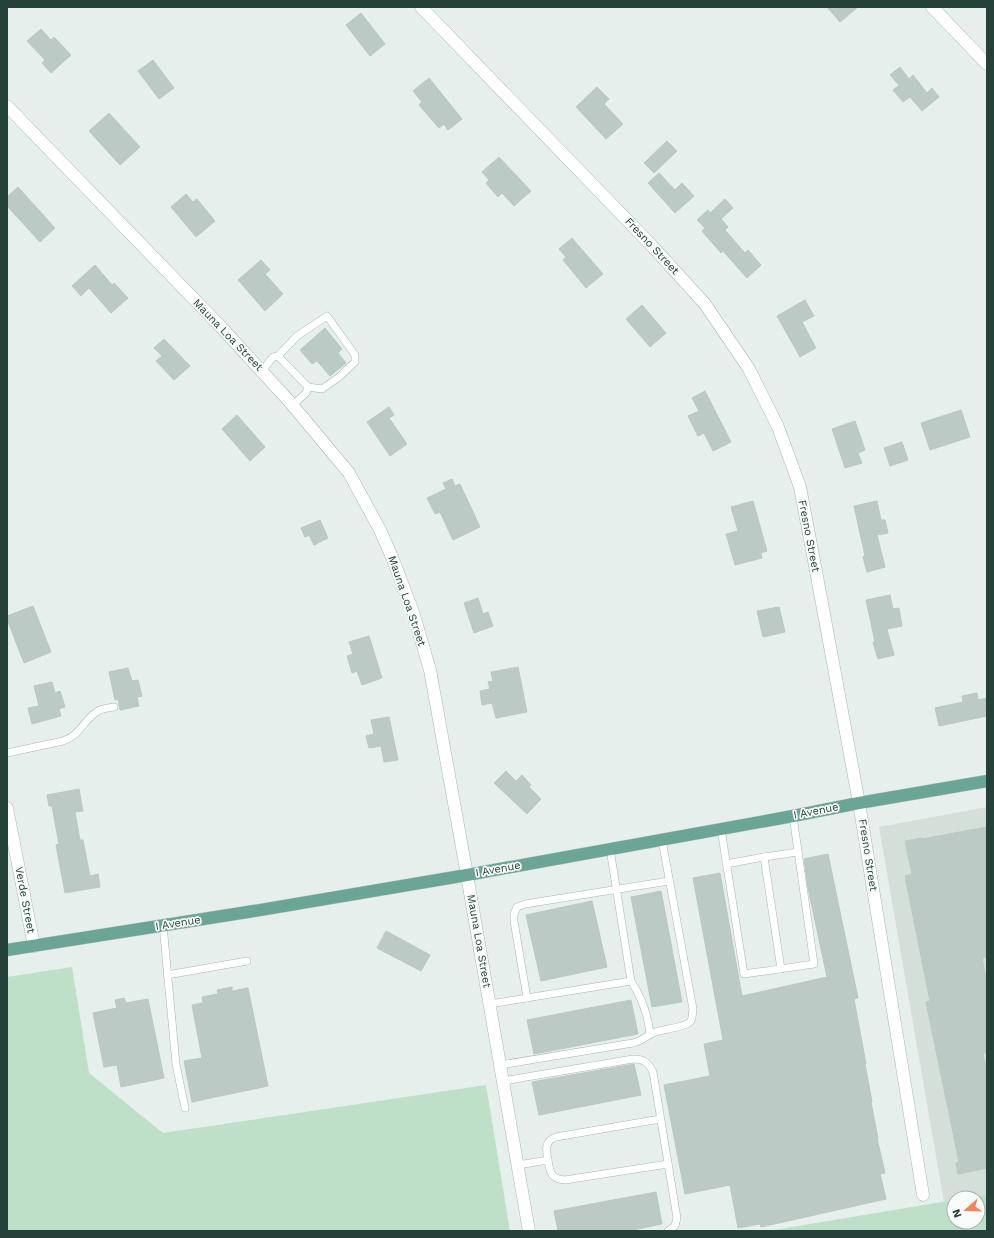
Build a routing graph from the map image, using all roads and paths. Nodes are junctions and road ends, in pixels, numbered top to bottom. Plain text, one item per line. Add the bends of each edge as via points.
1 (421, 7) edge
2 (932, 7) edge
3 (987, 64) edge
4 (7, 106) edge
5 (278, 356) junction
6 (262, 371) junction
7 (308, 387) junction
8 (293, 405) junction
9 (114, 707) dead end
10 (7, 753) edge
11 (987, 781) edge
12 (859, 802) junction
13 (7, 808) edge
14 (793, 816) junction
15 (721, 829) junction
16 (662, 840) junction
17 (610, 849) junction
18 (798, 852) junction
19 (764, 857) junction
20 (726, 864) junction
21 (467, 874) junction
22 (669, 880) junction
23 (617, 889) junction
24 (163, 925) junction
25 (34, 946) junction
26 (7, 950) edge
27 (247, 961) dead end
28 (781, 969) junction
29 (168, 975) junction
30 (631, 981) junction
31 (527, 998) junction
32 (490, 1004) junction
33 (650, 1034) junction
34 (500, 1065) junction
35 (503, 1081) junction
36 (184, 1108) dead end
37 (660, 1119) junction
38 (548, 1160) junction
39 (668, 1164) junction
40 (518, 1165) junction
41 (923, 1195) dead end
42 (529, 1231) edge
43 (668, 1231) edge

1 - 12 street, Fresno Street via 705,304 748,369 778,427 800,487
2 - 3 street
4 - 6 street, Mauna Loa Street
5 - 6 lane via 273,357
5 - 7 lane
5 - 7 lane via 297,336 327,316 355,355 354,362 322,389
6 - 8 street, Mauna Loa Street
7 - 8 lane via 306,393
8 - 21 street, Mauna Loa Street via 349,473 380,530 413,612 430,670
9 - 10 lane via 99,710 71,738
11 - 12 main road, I Avenue
12 - 14 main road, I Avenue
12 - 41 street, Fresno Street
13 - 25 street, Verde Street
14 - 15 main road, I Avenue
14 - 18 lane
15 - 16 main road, I Avenue
15 - 20 lane
16 - 17 main road, I Avenue
16 - 22 lane
17 - 21 main road, I Avenue
17 - 23 lane
18 - 19 lane
18 - 28 lane via 814,964
19 - 20 lane
19 - 28 lane
20 - 28 lane via 744,974
21 - 24 main road, I Avenue
21 - 32 street, Mauna Loa Street
22 - 23 lane
22 - 33 lane via 693,1010 689,1023
23 - 30 lane
23 - 31 lane via 517,907 514,921
24 - 25 main road, I Avenue
24 - 29 lane
25 - 26 main road, I Avenue
27 - 29 lane
29 - 36 lane via 176,1064
30 - 31 lane
30 - 33 lane via 646,1010
31 - 32 lane
32 - 34 street, Mauna Loa Street
33 - 34 lane via 633,1043
34 - 35 street, Mauna Loa Street
35 - 37 lane via 643,1059 653,1072
35 - 40 street, Mauna Loa Street
37 - 38 lane via 550,1139 546,1149
37 - 39 lane
38 - 39 lane via 552,1176 558,1180
38 - 40 lane
39 - 43 lane via 677,1218 675,1226
40 - 42 street, Mauna Loa Street

